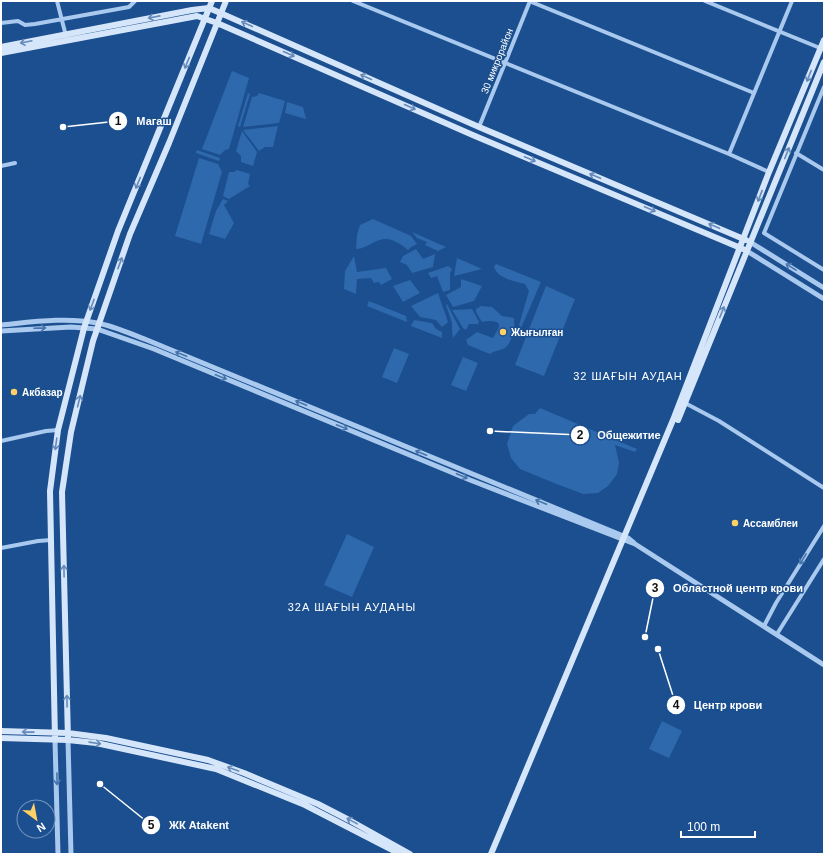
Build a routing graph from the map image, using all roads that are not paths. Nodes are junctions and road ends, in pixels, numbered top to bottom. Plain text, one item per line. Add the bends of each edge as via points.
1 (57, 1) edge
2 (135, 1) edge
3 (212, 1) edge
4 (226, 1) edge
5 (353, 1) edge
6 (529, 1) edge
7 (705, 1) edge
8 (792, 1) edge
9 (209, 8) junction
10 (221, 13) junction
11 (206, 18) junction
12 (61, 19) junction
13 (1, 23) edge
14 (217, 23) junction
15 (779, 32) junction
16 (66, 37) junction
17 (824, 40) edge
18 (1, 47) edge
19 (820, 48) junction
20 (1, 54) edge
21 (824, 62) edge
22 (506, 63) junction
23 (824, 87) edge
24 (754, 93) junction
25 (479, 127) junction
26 (796, 153) junction
27 (728, 154) junction
28 (16, 163) dead end
29 (1, 166) edge
30 (824, 170) edge
31 (769, 172) junction
32 (763, 210) junction
33 (772, 214) junction
34 (744, 239) junction
35 (750, 242) junction
36 (740, 248) junction
37 (747, 251) junction
38 (824, 270) edge
39 (824, 288) edge
40 (824, 299) edge
41 (87, 321) junction
42 (1, 325) edge
43 (98, 326) junction
44 (84, 328) junction
45 (1, 331) edge
46 (685, 403) junction
47 (58, 430) junction
48 (71, 432) junction
49 (1, 441) edge
50 (824, 488) edge
51 (824, 526) edge
52 (626, 539) junction
53 (51, 540) junction
54 (1, 548) edge
55 (824, 559) edge
56 (764, 626) junction
57 (777, 634) junction
58 (824, 665) edge
59 (1, 731) edge
60 (55, 732) junction
61 (68, 733) junction
62 (1, 738) edge
63 (55, 740) junction
64 (68, 740) junction
65 (58, 854) edge
66 (71, 854) edge
67 (400, 854) edge
68 (410, 854) edge
69 (492, 854) edge
70 (496, 854) edge

1 - 12 street
2 - 12 street via 129,7
3 - 9 main road
4 - 10 main road
5 - 22 street
6 - 22 street, 30 микрорайон
6 - 24 street
7 - 15 street
8 - 15 street
9 - 10 main road
9 - 11 main road
9 -> 16 main road
10 - 14 main road
25 -> 10 main road
11 - 14 main road
11 - 16 main road via 197,16
11 -> 41 main road via 118,232
12 - 13 street via 28,25 18,21
12 - 16 street
14 -> 36 main road
43 -> 14 main road via 130,234
15 - 19 street
15 - 24 street
16 -> 18 main road
16 - 20 main road
17 - 19 main road
19 -> 31 main road
32 -> 21 main road
22 - 25 street, 30 микрорайон
22 - 27 street
23 - 26 street
24 - 27 street
34 -> 25 main road
26 - 30 street
26 - 33 street
27 - 31 street
28 - 29 street
31 -> 34 main road
32 - 33 street
32 - 35 main road
33 - 38 street via 764,233
34 - 35 main road
34 - 36 main road
35 - 37 main road
39 -> 35 street
36 - 37 main road
36 - 52 main road
37 - 40 street
46 -> 37 main road
41 - 42 street
41 - 43 street
41 - 44 main road
43 - 44 street
48 -> 43 main road
43 - 52 street via 470,480
45 -> 44 street
44 - 47 main road
46 - 50 street via 719,421
46 - 52 main road
47 - 48 main road
47 - 49 street
47 -> 53 main road via 50,491
61 -> 48 main road via 62,492
51 -> 56 street
52 - 56 street
52 - 69 main road
52 - 70 main road
53 - 54 street
53 - 60 main road
55 - 57 street
56 - 57 street
57 - 58 street
60 -> 59 main road
60 - 61 main road
60 - 63 main road
61 - 64 main road
68 -> 61 main road via 313,802 224,765 106,738
62 - 63 main road
63 - 64 main road
63 -> 65 street
64 - 66 street
64 -> 67 main road via 96,743 216,769 305,805

